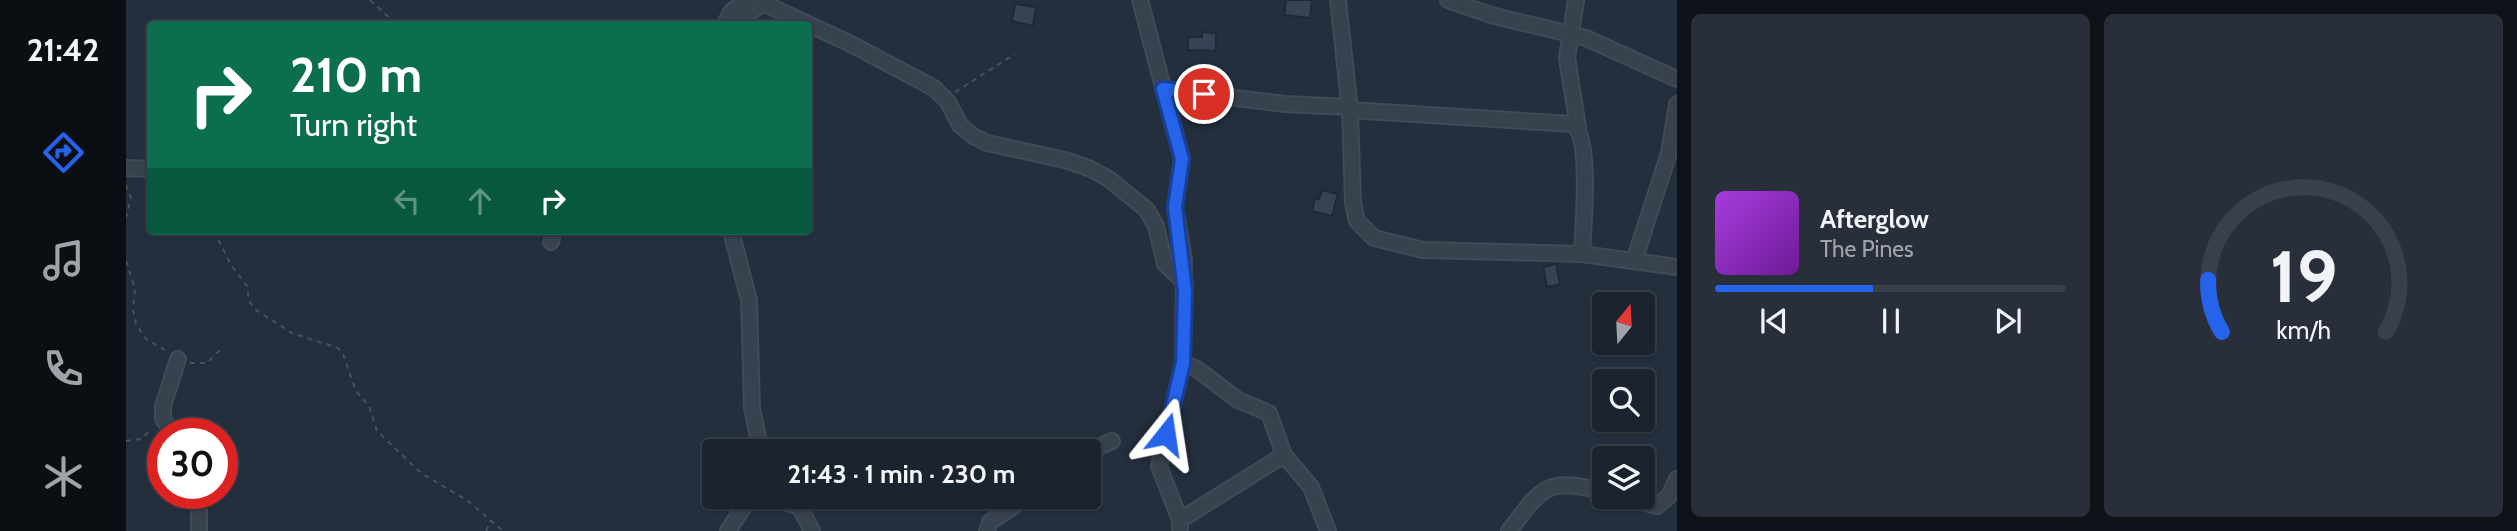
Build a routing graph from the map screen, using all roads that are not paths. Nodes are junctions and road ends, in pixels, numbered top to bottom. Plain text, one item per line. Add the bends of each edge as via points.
1 (747, 0) edge
2 (1140, 0) edge
3 (1338, 0) edge
4 (1448, 0) edge
5 (1576, 0) edge
6 (765, 1) edge
7 (726, 21) edge
8 (736, 21) edge
9 (805, 21) edge
10 (812, 24) edge
11 (1571, 33) junction
12 (1677, 79) edge
13 (1163, 89) junction
14 (1677, 104) edge
15 (1350, 109) junction
16 (1578, 127) junction
17 (126, 168) edge
18 (147, 169) edge
19 (732, 235) edge
20 (1582, 254) junction
21 (1634, 261) junction
22 (1677, 267) edge
23 (1185, 283) junction
24 (178, 359) road end
25 (1183, 363) junction
26 (163, 418) edge
27 (758, 439) edge
28 (1112, 441) dead end
29 (1101, 446) edge
30 (1284, 455) junction
31 (1677, 480) edge
32 (1592, 490) edge
33 (1655, 505) edge
34 (199, 509) edge
35 (742, 509) edge
36 (801, 509) edge
37 (1009, 509) edge
38 (1180, 525) edge
39 (985, 530) edge
40 (199, 531) edge
41 (728, 531) edge
42 (812, 531) edge
43 (1328, 531) edge
44 (1510, 531) edge

1 - 7 street
2 - 13 street
3 - 15 street
4 - 11 street
5 - 11 street
6 - 8 street
6 - 9 street
10 - 23 street via 940,92 960,125 973,136 1091,169 1139,202 1156,226 1165,264
11 - 12 street
11 - 16 street via 1567,58
13 - 15 street
13 - 23 street via 1182,159 1175,207
14 - 21 street via 1669,153
15 - 16 street via 1568,122
15 - 20 street via 1353,203 1357,221 1374,238 1423,250
16 - 20 street via 1584,188
17 - 18 street
19 - 27 street via 749,300 752,408
20 - 21 street
21 - 22 street
23 - 25 street
24 - 26 street via 165,394
25 - 30 street via 1238,400 1269,413
25 - 38 street via 1159,458
28 - 29 street
30 - 38 street
30 - 43 street via 1311,486
31 - 33 street via 1669,496
32 - 44 street via 1550,486 1538,493
34 - 40 street
35 - 41 street
36 - 42 street
37 - 39 street

